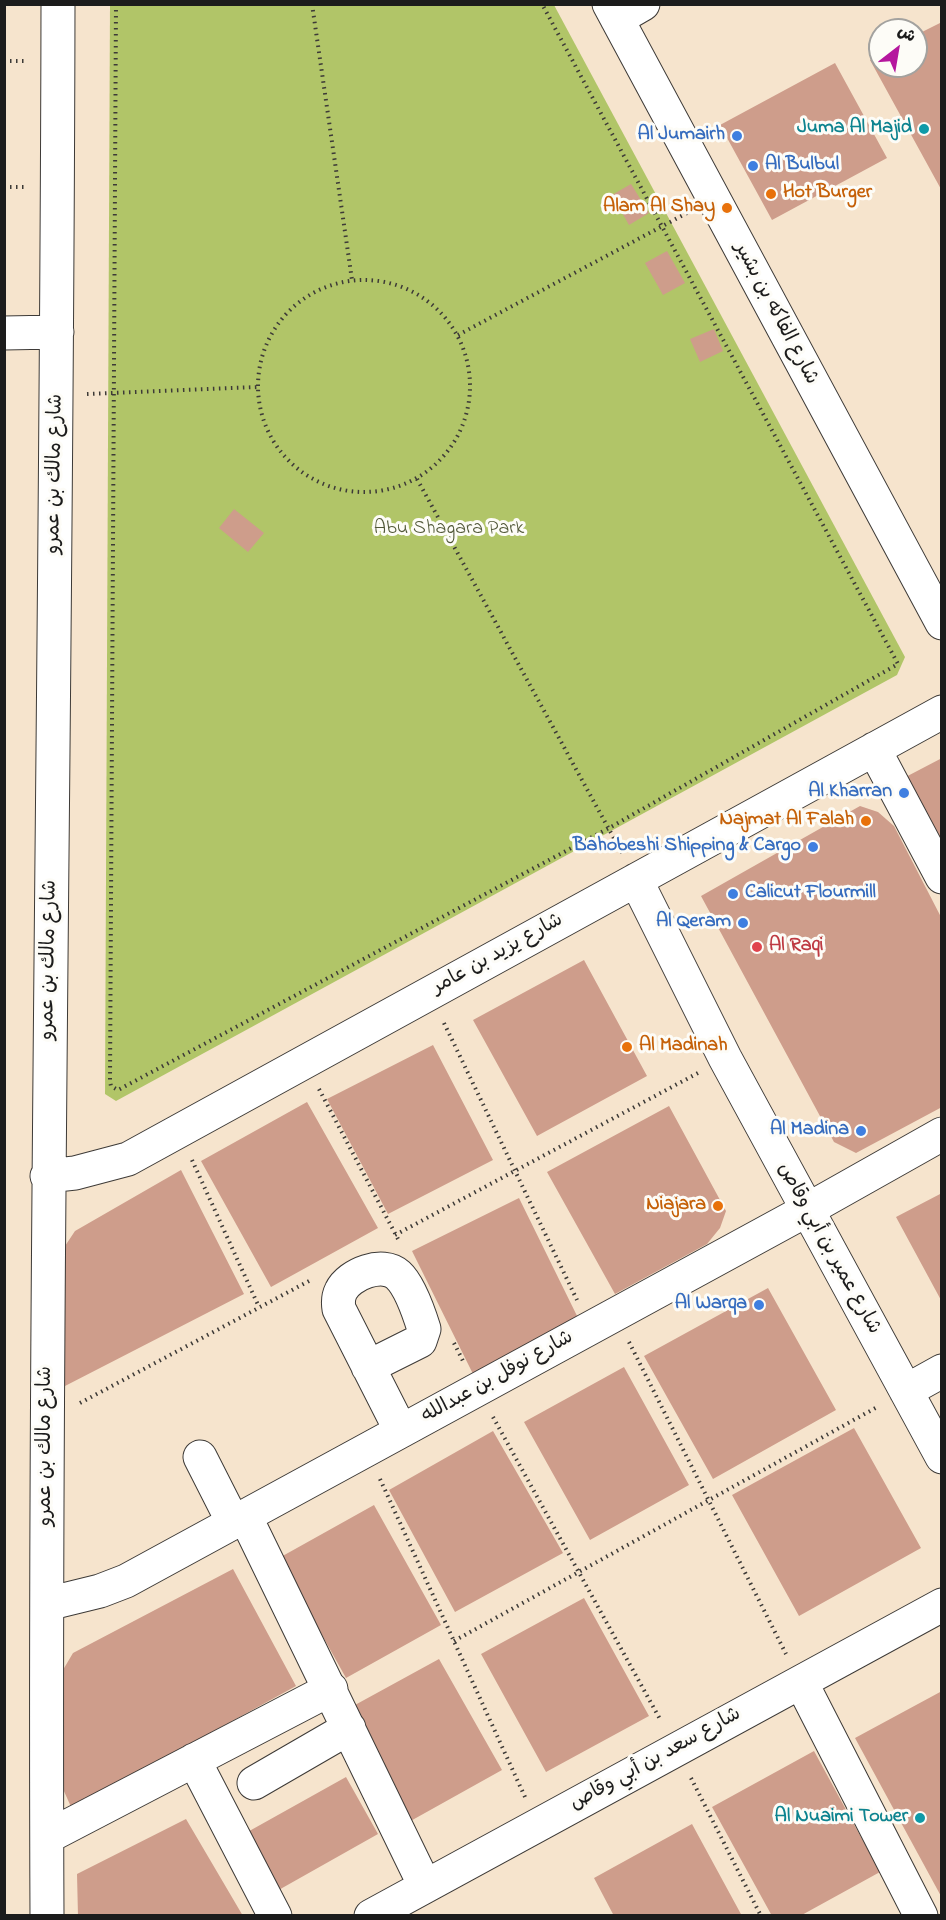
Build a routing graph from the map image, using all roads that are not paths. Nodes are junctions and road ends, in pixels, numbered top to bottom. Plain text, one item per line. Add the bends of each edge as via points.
1 (58, 4) edge
2 (623, 9) edge
3 (57, 332) junction
4 (4, 333) edge
5 (942, 623) edge
6 (942, 712) edge
7 (874, 749) junction
8 (942, 877) edge
9 (636, 880) junction
10 (942, 1134) edge
11 (48, 1176) junction
12 (807, 1210) junction
13 (368, 1366) dead end
14 (942, 1371) edge
15 (906, 1391) junction
16 (401, 1431) junction
17 (200, 1457) dead end
18 (942, 1457) edge
19 (239, 1519) junction
20 (47, 1604) junction
21 (942, 1605) edge
22 (801, 1682) junction
23 (331, 1689) junction
24 (349, 1728) junction
25 (194, 1760) junction
26 (254, 1783) dead end
27 (47, 1837) junction
28 (425, 1886) junction
29 (47, 1916) edge
30 (275, 1916) edge
31 (371, 1916) edge
32 (921, 1916) edge

1 - 3 street, شارع مالك بن عمرو
2 - 5 street, شارع الفاكه بن بشير via 714,199
3 - 4 street
3 - 11 street, شارع مالك بن عمرو
6 - 7 street, شارع يزيد بن عامر
7 - 8 street
7 - 9 street, شارع يزيد بن عامر
9 - 11 street, شارع يزيد بن عامر via 128,1159
9 - 12 street, شارع عمير بن أبي وقاص
10 - 12 street, شارع نوفل بن عبدالله
11 - 20 street, شارع مالك بن عمرو
12 - 15 street, شارع عمير بن أبي وقاص
12 - 16 street, شارع نوفل بن عبدالله
13 - 16 street
14 - 15 street
15 - 18 street, شارع عمير بن أبي وقاص
16 - 19 street, شارع نوفل بن عبدالله
17 - 19 street
19 - 20 street, شارع نوفل بن عبدالله via 126,1581
19 - 23 street
20 - 27 street, شارع مالك بن عمرو
21 - 22 street, شارع سعد بن أبي وقاص
22 - 28 street, شارع سعد بن أبي وقاص
22 - 32 street
23 - 24 street
23 - 25 street
24 - 26 street
24 - 28 street
25 - 27 street
25 - 30 street
27 - 29 street, شارع مالك بن عمرو
28 - 31 street, شارع سعد بن أبي وقاص

